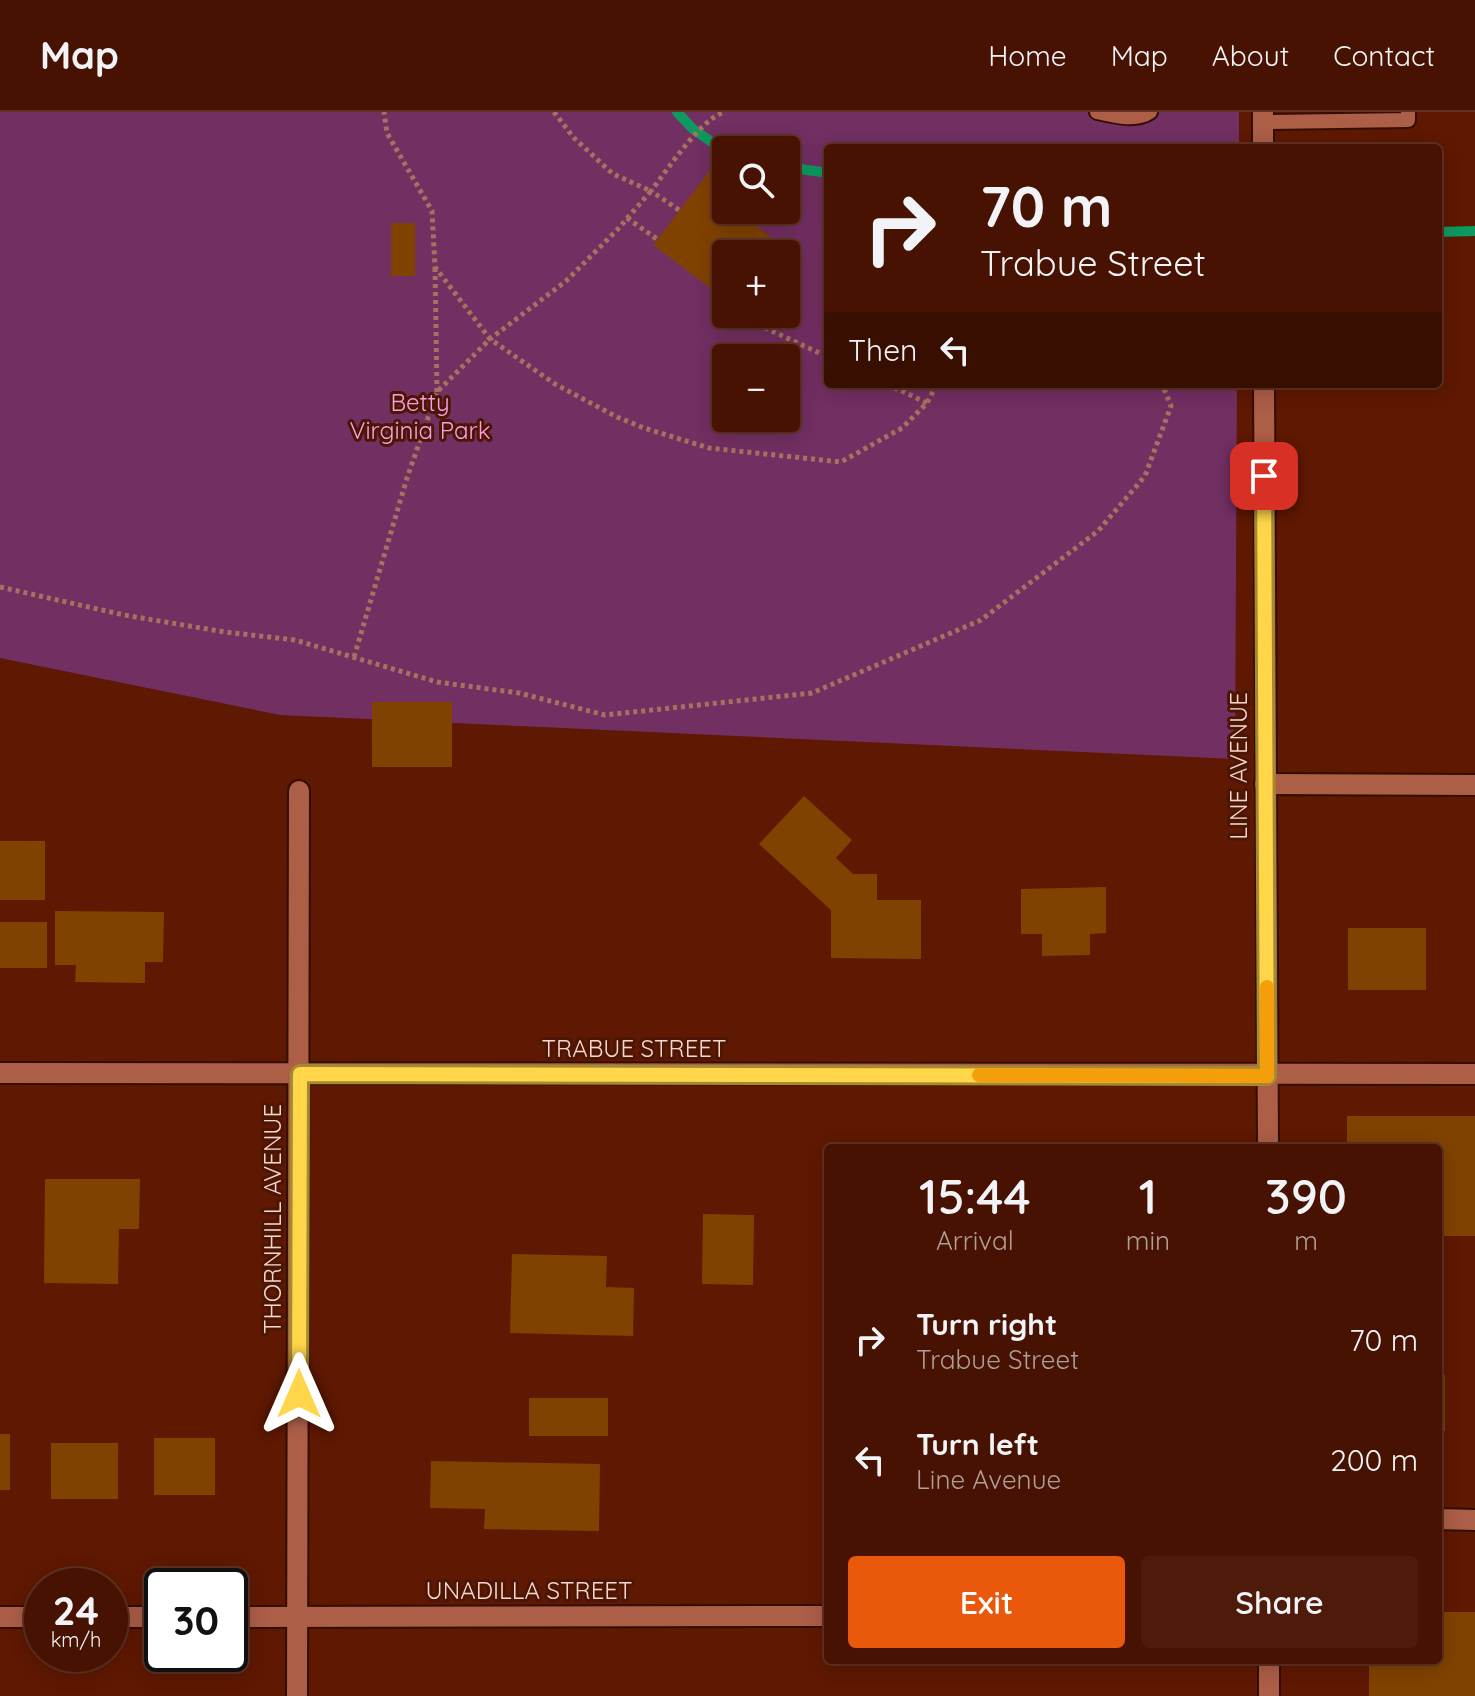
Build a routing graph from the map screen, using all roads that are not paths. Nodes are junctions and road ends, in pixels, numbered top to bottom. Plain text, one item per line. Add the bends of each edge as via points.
1 (1097, 112) edge
2 (1150, 112) edge
3 (1408, 112) edge
4 (1263, 117) edge
5 (1263, 144) edge
6 (1264, 388) edge
7 (1265, 784) junction
8 (1475, 785) edge
9 (299, 791) dead end
10 (0, 1073) edge
11 (300, 1074) junction
12 (1475, 1074) edge
13 (1267, 1076) junction
14 (1268, 1144) edge
15 (1442, 1519) edge
16 (1475, 1520) edge
17 (824, 1616) edge
18 (0, 1617) edge
19 (24, 1617) edge
20 (248, 1617) edge
21 (298, 1617) junction
22 (1269, 1664) edge
23 (297, 1696) edge
24 (1269, 1696) edge

1 - 2 lane via 1125,117
3 - 4 lane via 1408,120
4 - 5 street
6 - 7 street, LINE AVENUE
7 - 8 street
7 - 13 street, LINE AVENUE
9 - 11 street, THORNHILL AVENUE
10 - 11 street, TRABUE STREET
11 - 13 street, TRABUE STREET
11 - 21 street, THORNHILL AVENUE
12 - 13 street, TRABUE STREET
13 - 14 street, LINE AVENUE
15 - 16 street
17 - 21 street, UNADILLA STREET
18 - 19 street
20 - 21 street, UNADILLA STREET
21 - 23 street, THORNHILL AVENUE
22 - 24 street

